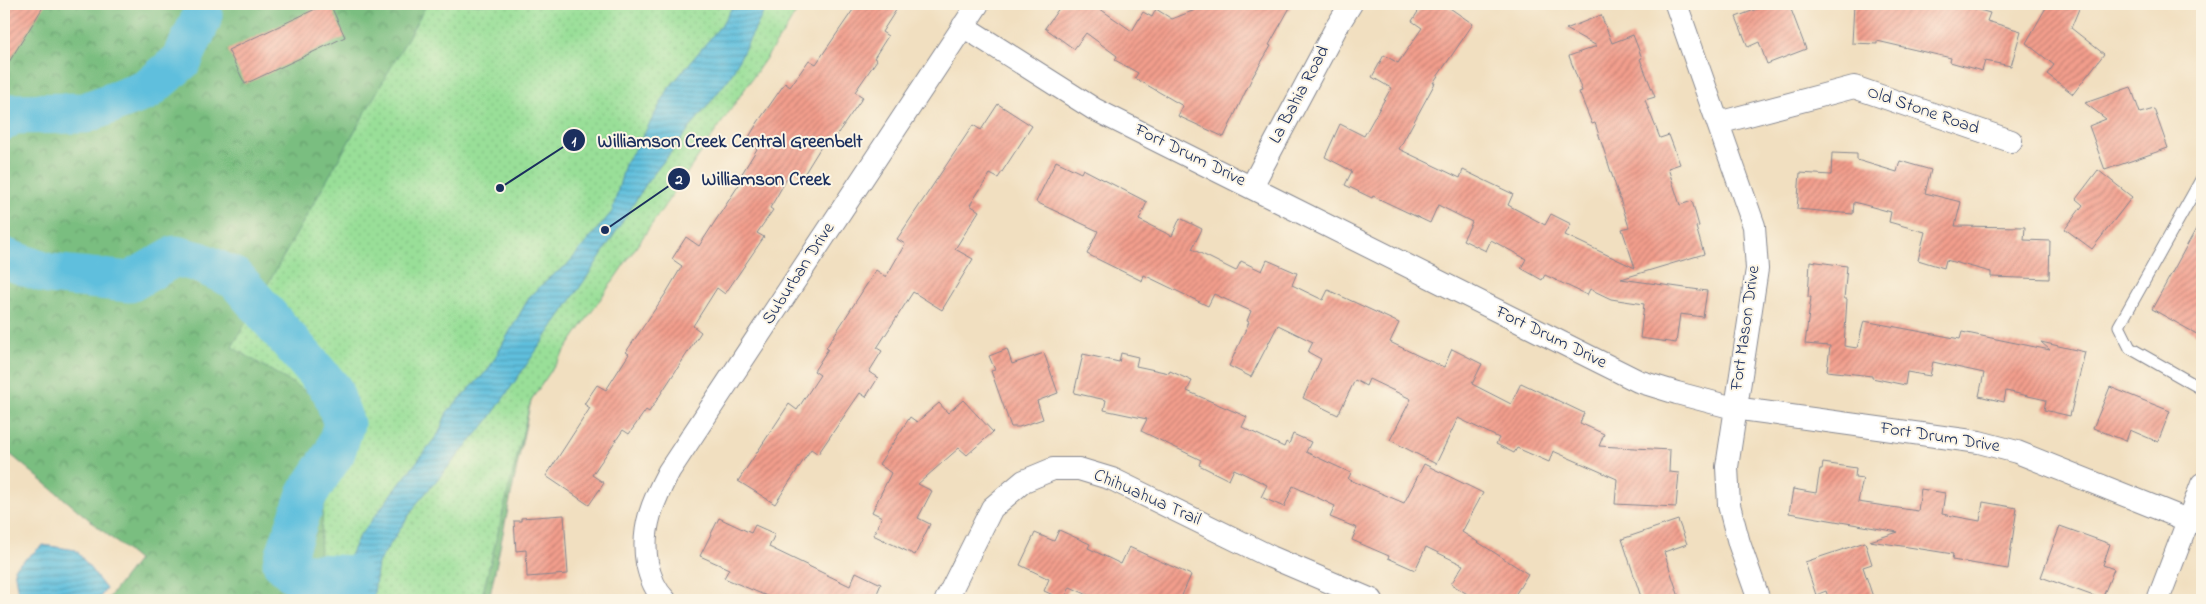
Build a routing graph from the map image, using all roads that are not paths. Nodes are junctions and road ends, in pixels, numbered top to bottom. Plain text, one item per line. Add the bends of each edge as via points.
1 (978, 4) edge
2 (1351, 4) edge
3 (1676, 4) edge
4 (963, 26) junction
5 (1718, 123) junction
6 (2011, 141) dead end
7 (2202, 178) edge
8 (1252, 186) junction
9 (2202, 389) edge
10 (1734, 408) junction
11 (2202, 484) edge
12 (2187, 520) junction
13 (666, 600) edge
14 (946, 600) edge
15 (1372, 600) edge
16 (1759, 600) edge
17 (2158, 600) edge

1 - 4 street, Suburban Drive
2 - 8 street, La Bahia Road
3 - 5 street, Fort Mason Drive
4 - 8 street, Fort Drum Drive via 1094,108
4 - 13 street, Suburban Drive via 669,471 647,522 646,554 650,575
5 - 6 street, Old Stone Road via 1854,87
5 - 10 street, Fort Mason Drive via 1754,226 1757,269
7 - 9 lane via 2119,326 2130,348
8 - 10 street, Fort Drum Drive via 1638,381
10 - 12 street, Fort Drum Drive via 1979,442 2017,452
10 - 16 street, Fort Mason Drive via 1727,467 1730,505
11 - 12 street
12 - 17 street
14 - 15 street, Chihuahua Trail via 992,508 1024,481 1053,469 1079,469 1112,479 1271,557

